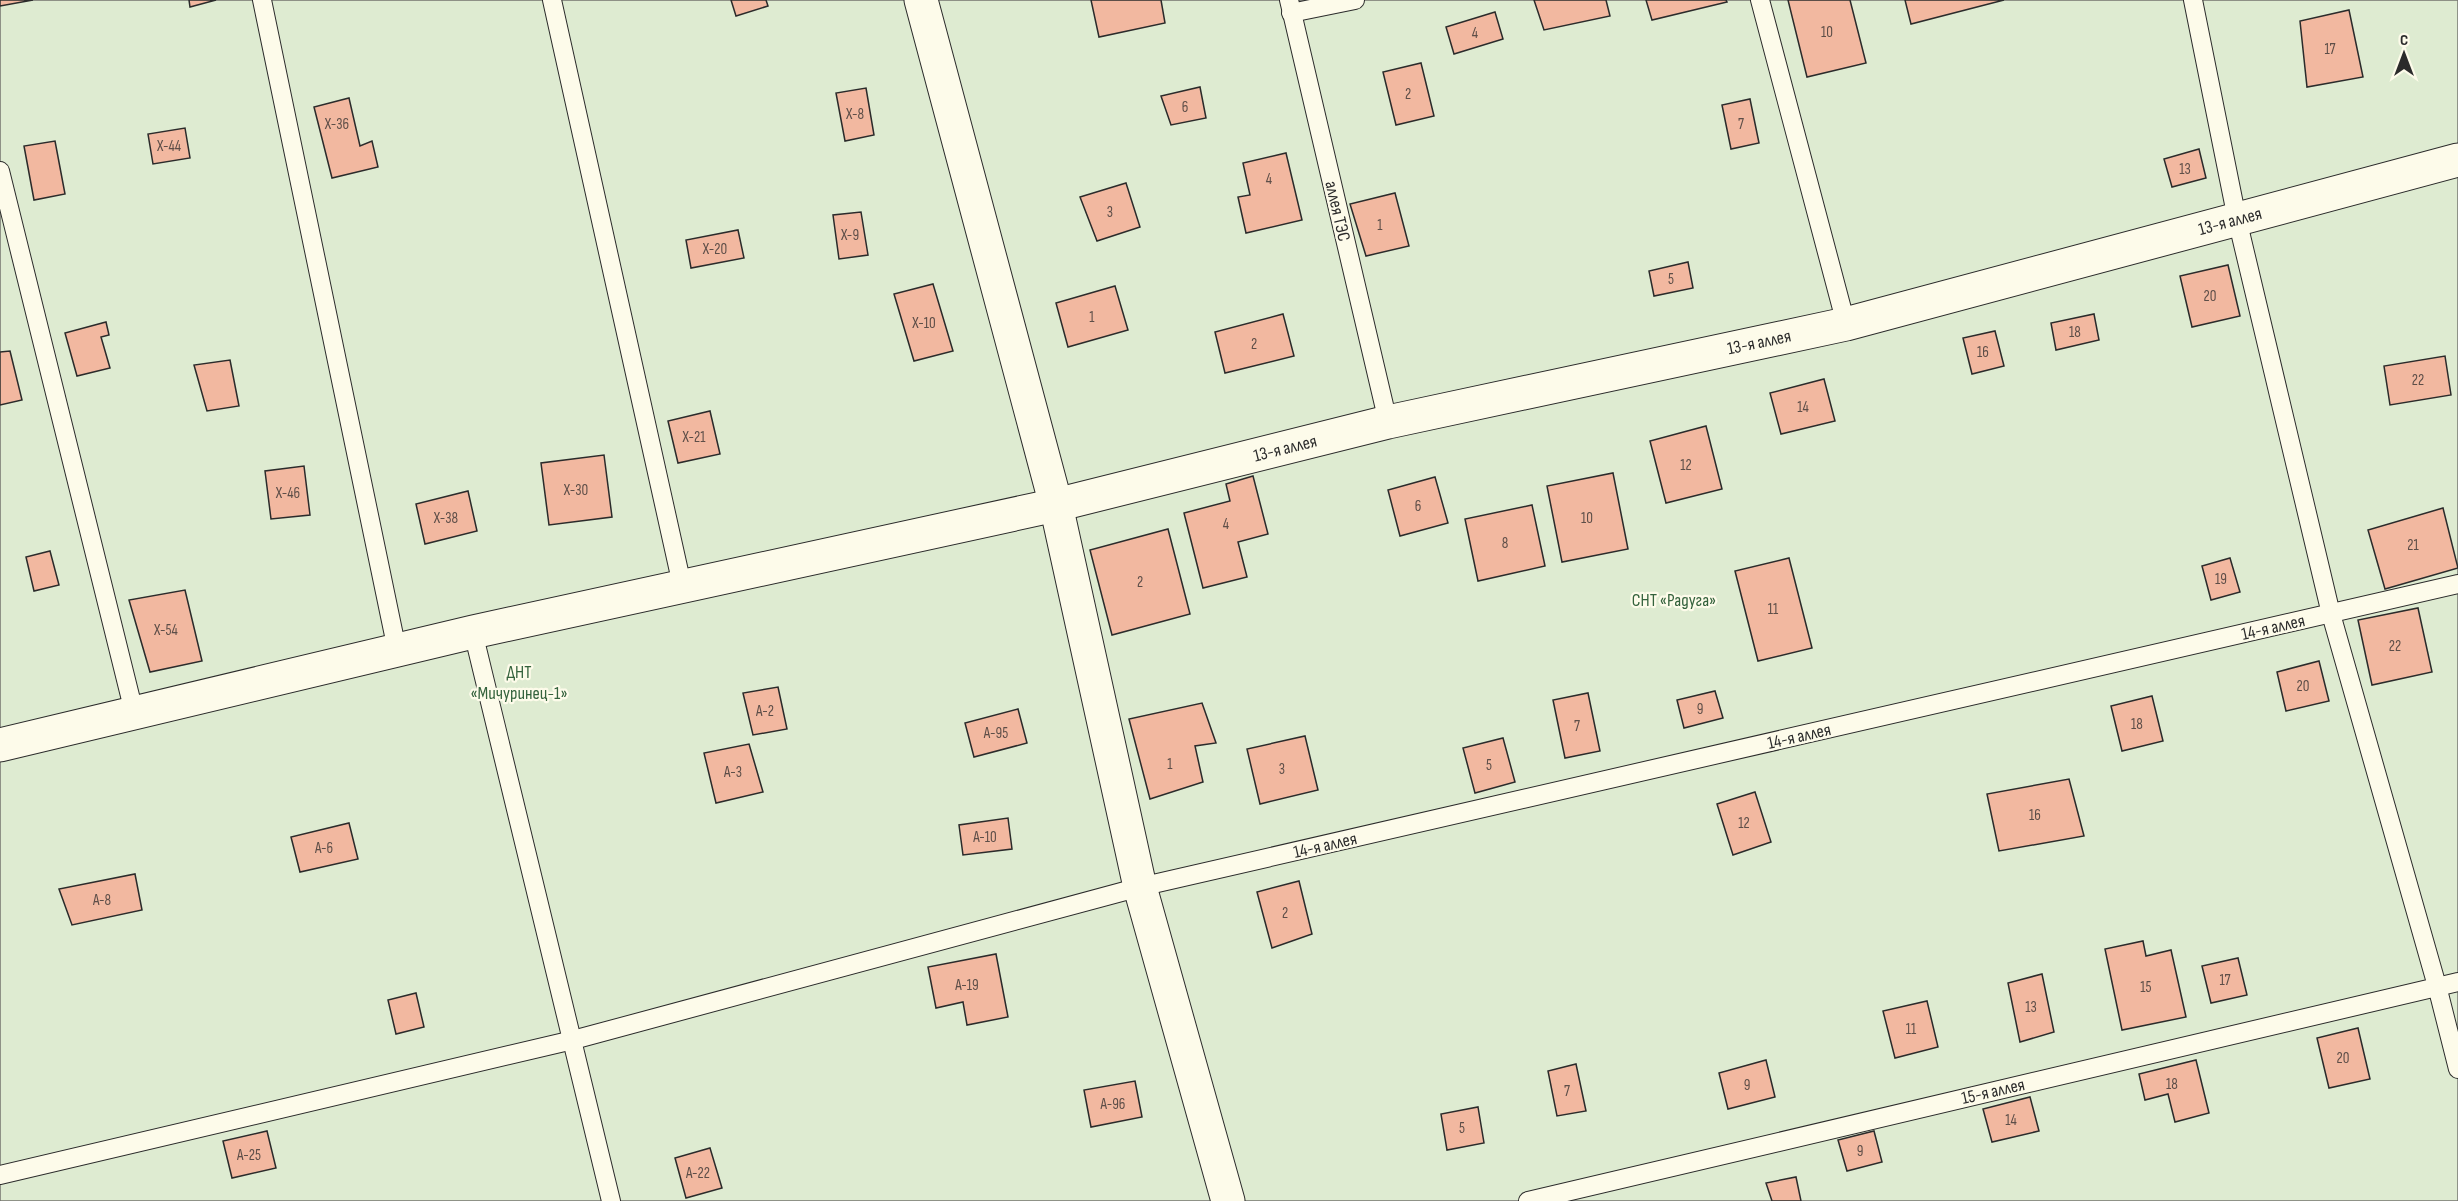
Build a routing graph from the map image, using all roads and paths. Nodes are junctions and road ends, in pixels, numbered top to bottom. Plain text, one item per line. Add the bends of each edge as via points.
1 (262, 0) edge
2 (552, 0) edge
3 (921, 0) edge
4 (1355, 0) edge
5 (1760, 0) edge
6 (2193, 0) edge
7 (1290, 7) edge
8 (2458, 160) edge
9 (0, 171) edge
10 (2237, 219) junction
11 (1846, 324) junction
12 (1388, 422) junction
13 (1056, 505) junction
14 (2458, 584) edge
15 (682, 585) junction
16 (2331, 614) junction
17 (473, 632) junction
18 (397, 650) junction
19 (134, 712) junction
20 (0, 746) edge
21 (1140, 887) junction
22 (2458, 981) edge
23 (2437, 986) junction
24 (573, 1040) junction
25 (2458, 1069) edge
26 (0, 1175) edge
27 (611, 1201) edge
28 (1228, 1201) edge
29 (1528, 1201) edge

1 - 18 lane
2 - 15 lane
3 - 13 street
4 - 7 lane
5 - 11 lane
6 - 10 lane
7 - 12 lane, аллея ТЭС
8 - 10 street, 13-я аллея
9 - 19 lane
10 - 11 street, 13-я аллея
10 - 16 lane
11 - 12 street, 13-я аллея
12 - 13 street, 13-я аллея
13 - 15 street, 13-я аллея
13 - 21 street
14 - 16 lane, 14-я аллея
15 - 17 street, 13-я аллея
16 - 21 lane, 14-я аллея
16 - 23 lane
17 - 18 street, 13-я аллея
17 - 24 lane
18 - 19 street, 13-я аллея
19 - 20 street, 13-я аллея
21 - 24 lane, 14-я аллея
21 - 28 street
22 - 23 lane, 15-я аллея
23 - 25 lane
23 - 29 lane, 15-я аллея
24 - 26 lane, 14-я аллея
24 - 27 lane

